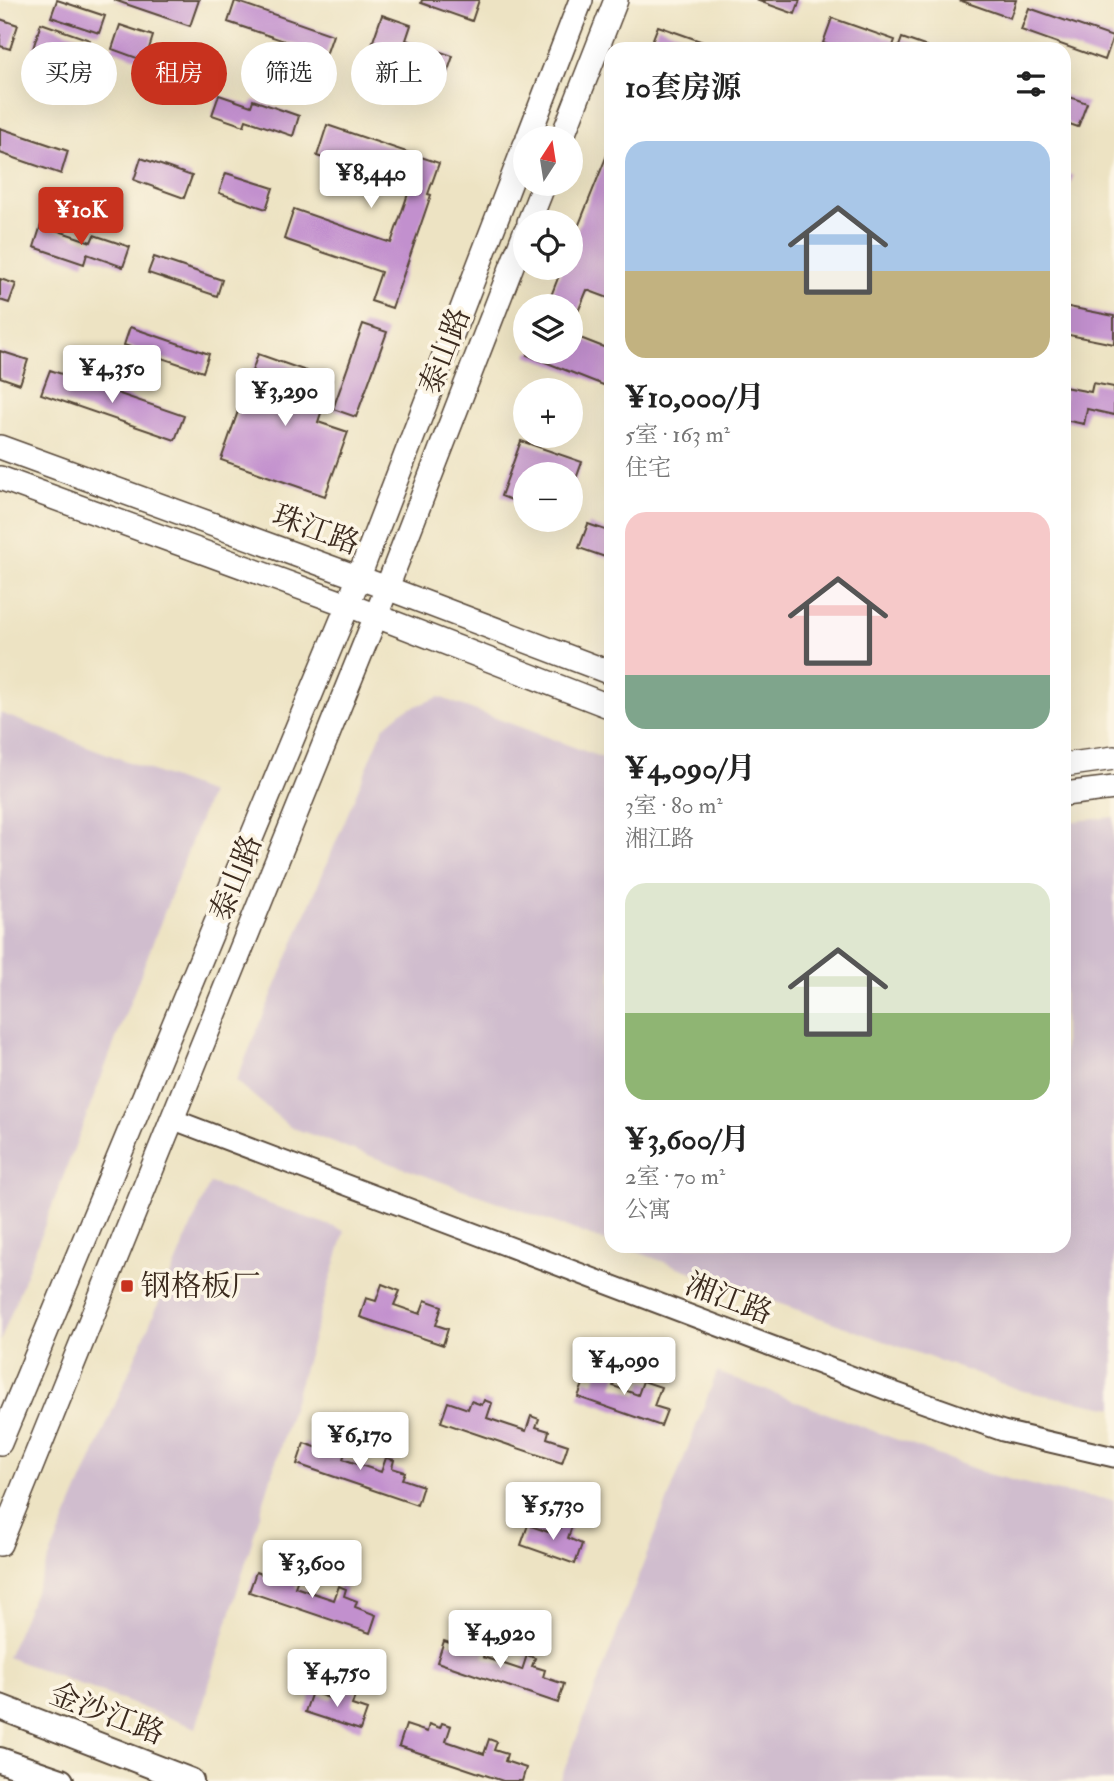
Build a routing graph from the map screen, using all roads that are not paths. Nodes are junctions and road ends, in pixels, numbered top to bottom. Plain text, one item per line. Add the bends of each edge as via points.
1 (581, 0) edge
2 (615, 0) edge
3 (533, 126) edge
4 (567, 126) edge
5 (513, 176) edge
6 (513, 263) edge
7 (0, 447) edge
8 (0, 478) edge
9 (358, 579) junction
10 (387, 588) junction
11 (348, 606) junction
12 (376, 616) junction
13 (604, 670) edge
14 (604, 705) edge
15 (1114, 758) edge
16 (1071, 764) edge
17 (1114, 788) edge
18 (1071, 793) edge
19 (172, 1119) junction
20 (0, 1443) edge
21 (1114, 1457) edge
22 (0, 1544) edge
23 (0, 1707) edge
24 (0, 1760) edge
25 (61, 1781) edge
26 (191, 1781) edge

1 - 3 main road
2 - 4 main road
5 - 9 main road, 泰山路
6 - 10 main road, 泰山路
7 - 9 main road, 珠江路
8 - 11 main road
9 - 10 main road, 珠江路
9 - 11 main road, 泰山路
10 - 12 main road, 泰山路
10 - 13 main road, 珠江路
11 - 12 main road
11 - 20 main road, 泰山路
12 - 14 main road
12 - 19 main road, 泰山路
15 - 16 main road
17 - 18 main road
19 - 21 street, 湘江路 via 885,1389 1003,1431
19 - 22 main road, 泰山路
23 - 26 main road, 金沙江路
24 - 25 main road

